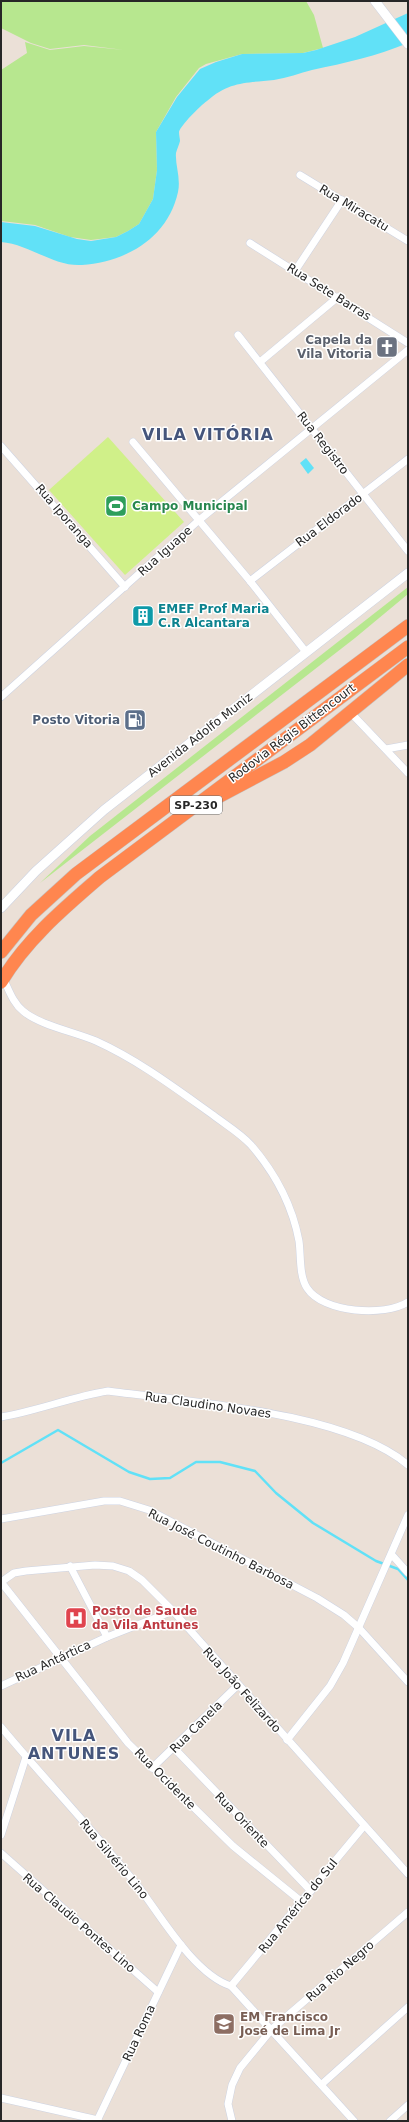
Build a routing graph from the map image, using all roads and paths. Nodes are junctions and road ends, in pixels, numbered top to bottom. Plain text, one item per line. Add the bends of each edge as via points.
1 (375, 1) edge
2 (408, 44) edge
3 (300, 175) dead end
4 (342, 200) junction
5 (408, 241) edge
6 (250, 243) dead end
7 (295, 271) junction
8 (338, 297) junction
9 (238, 335) dead end
10 (408, 342) edge
11 (408, 350) edge
12 (260, 362) junction
13 (312, 429) junction
14 (133, 442) dead end
15 (1, 446) edge
16 (408, 459) edge
17 (364, 494) junction
18 (198, 521) junction
19 (408, 551) edge
20 (408, 573) edge
21 (250, 581) junction
22 (125, 587) junction
23 (408, 626) edge
24 (408, 647) edge
25 (306, 652) junction
26 (408, 664) edge
27 (1, 697) edge
28 (350, 712) junction
29 (408, 745) edge
30 (386, 749) junction
31 (408, 773) edge
32 (182, 816) junction
33 (1, 908) edge
34 (1, 952) edge
35 (2, 980) edge
36 (408, 1302) edge
37 (1, 1417) edge
38 (408, 1465) edge
39 (408, 1515) edge
40 (1, 1518) edge
41 (390, 1558) junction
42 (70, 1566) junction
43 (408, 1573) edge
44 (1, 1582) edge
45 (173, 1612) junction
46 (359, 1628) junction
47 (107, 1637) junction
48 (60, 1658) junction
49 (408, 1682) edge
50 (238, 1685) junction
51 (1, 1686) edge
52 (1, 1727) edge
53 (287, 1740) junction
54 (174, 1748) junction
55 (26, 1757) junction
56 (152, 1768) junction
57 (364, 1826) junction
58 (1, 1835) edge
59 (1, 1853) edge
60 (408, 1874) edge
61 (311, 1891) junction
62 (302, 1902) junction
63 (408, 1912) edge
64 (181, 1945) junction
65 (231, 1986) junction
66 (158, 1992) junction
67 (408, 2007) edge
68 (272, 2029) junction
69 (322, 2084) junction
70 (1, 2098) edge
71 (408, 2105) edge
72 (98, 2120) edge
73 (232, 2121) edge
74 (354, 2121) edge
75 (390, 2121) edge

1 - 2 street
3 - 4 street, Rua Miracatu
4 - 5 street, Rua Miracatu
4 - 7 street
6 - 7 street, Rua Sete Barras
7 - 8 street, Rua Sete Barras
8 - 10 street, Rua Sete Barras
8 - 12 street
9 - 12 street, Rua Registro
11 - 13 street, Rua Iguape
12 - 13 street, Rua Registro
13 - 17 street, Rua Registro
13 - 18 street, Rua Iguape
14 - 18 street
15 - 22 street, Rua Iporanga
16 - 17 street, Rua Eldorado
17 - 19 street, Rua Registro
17 - 21 street, Rua Eldorado
18 - 21 street
18 - 22 street, Rua Iguape
20 - 25 street, Avenida Adolfo Muniz
21 - 25 street
22 - 27 street, Rua Iguape
23 - 34 highway, Rodovia Régis Bittencourt / SP-230 via 76,874 31,915
24 - 32 highway, Rodovia Régis Bittencourt / SP-230
25 - 33 street, Avenida Adolfo Muniz via 104,810 36,871
26 - 28 highway
28 - 30 street
28 - 32 highway via 310,745 284,762
29 - 30 street
30 - 31 street
32 - 35 highway, Rodovia Régis Bittencourt / SP-230 via 100,877 58,913 21,953
35 - 36 street via 16,1004 24,1012 37,1020 96,1041 151,1071 235,1131 249,1144 275,1176 287,1198 297,1230 302,1276 314,1296 335,1306 380,1311 394,1309
37 - 38 street, Rua Claudino Novaes via 108,1391 264,1412 307,1422 377,1445
39 - 41 street
40 - 46 street, Rua José Coutinho Barbosa via 104,1501 120,1502 149,1510 317,1598
41 - 43 street
41 - 46 street
42 - 44 street, Rua João Felizardo via 14,1573
42 - 45 street, Rua João Felizardo via 113,1566 129,1571 142,1580
42 - 47 street
44 - 48 street, Rua Ocidente
45 - 47 street, Rua Antártica
45 - 50 street, Rua João Felizardo
46 - 49 street, Rua José Coutinho Barbosa
46 - 53 street via 330,1686
47 - 48 street, Rua Antártica
48 - 51 street, Rua Antártica
48 - 56 street, Rua Ocidente via 128,1743
50 - 53 street, Rua João Felizardo
50 - 54 street, Rua Canela
52 - 55 street, Rua Silvério Lino
53 - 57 street, Rua João Felizardo
54 - 56 street, Rua Canela
54 - 61 street, Rua Oriente
55 - 58 street
55 - 64 street, Rua Silvério Lino via 140,1890
56 - 62 street, Rua Ocidente via 233,1846
57 - 60 street, Rua João Felizardo
57 - 61 street, Rua América do Sul
59 - 66 street, Rua Claudio Pontes Lino
61 - 62 street, Rua América do Sul
62 - 65 street, Rua América do Sul
63 - 68 street, Rua Rio Negro
64 - 65 street, Rua Silvério Lino via 216,1979
64 - 66 street, Rua Roma
65 - 68 street, Rua Silvério Lino
66 - 72 street, Rua Roma
67 - 69 street
68 - 69 street, Rua Silvério Lino
68 - 73 street, Rua Rio Negro via 240,2068 232,2085 228,2104
69 - 74 street, Rua Silvério Lino
70 - 72 street
71 - 75 street

